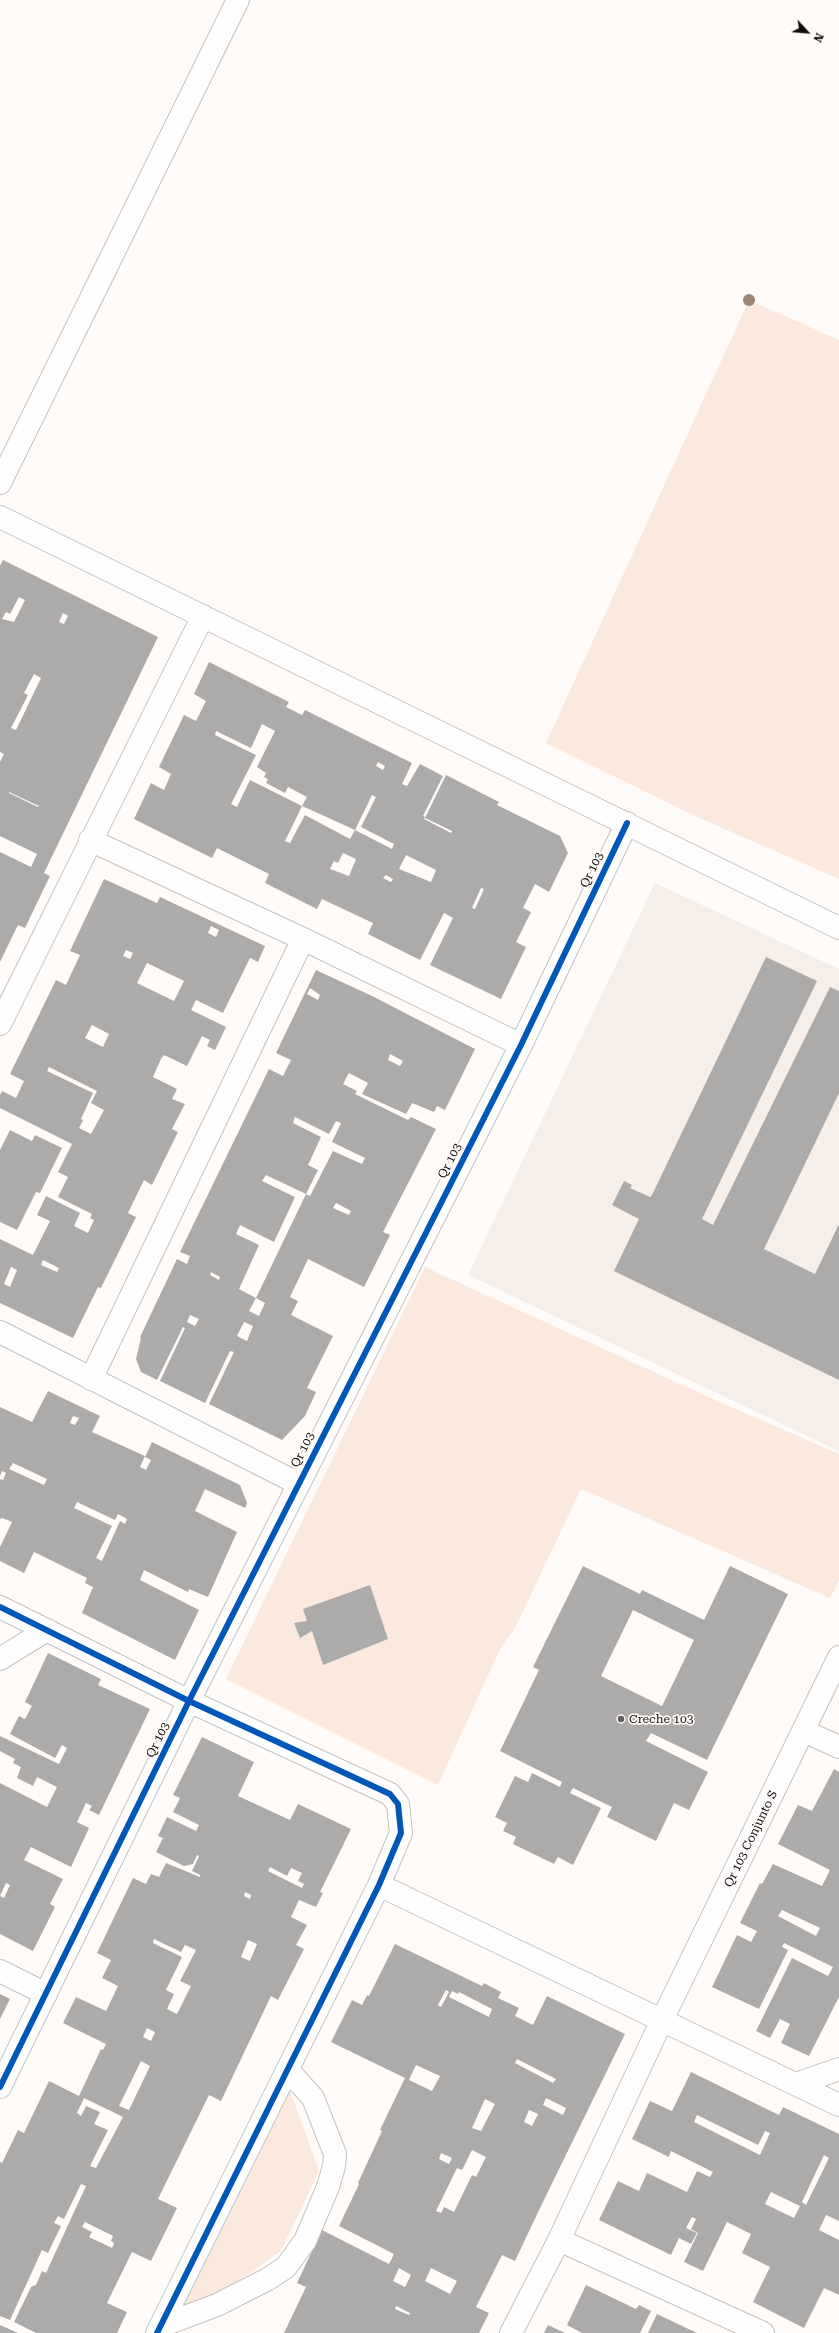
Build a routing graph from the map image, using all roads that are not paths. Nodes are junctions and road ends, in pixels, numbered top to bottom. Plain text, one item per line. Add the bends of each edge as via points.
1 (238, 0) edge
2 (0, 483) edge
3 (0, 517) edge
4 (203, 616) junction
5 (627, 823) junction
6 (90, 840) junction
7 (839, 928) edge
8 (303, 939) junction
9 (0, 1024) edge
10 (521, 1045) junction
11 (0, 1332) edge
12 (91, 1378) junction
13 (298, 1484) junction
14 (0, 1607) edge
15 (47, 1630) junction
16 (839, 1657) edge
17 (0, 1659) edge
18 (189, 1701) junction
19 (804, 1731) junction
20 (839, 1747) edge
21 (379, 1885) junction
22 (0, 1971) edge
23 (46, 1994) junction
24 (662, 2020) junction
25 (839, 2069) edge
26 (288, 2070) junction
27 (796, 2084) junction
28 (0, 2087) edge
29 (839, 2105) edge
30 (559, 2240) junction
31 (159, 2329) edge
32 (511, 2333) edge
33 (763, 2333) edge

1 - 2 street
3 - 4 street
4 - 5 street
4 - 6 street
5 - 7 street
5 - 10 street, Qr 103
6 - 8 street
6 - 9 street
8 - 10 street
8 - 12 street
10 - 13 street, Qr 103
11 - 12 street
12 - 13 street
13 - 18 street, Qr 103
14 - 15 street
15 - 17 street
15 - 18 street
16 - 19 street, Qr 103 Conjunto S
18 - 21 street via 390,1794 398,1804 401,1833
18 - 23 street, Qr 103
19 - 20 street
19 - 24 street, Qr 103 Conjunto S
21 - 24 street
21 - 26 street
22 - 23 street
23 - 28 street, Qr 103
24 - 27 street
24 - 30 street, Qr 103 Conjunto S
25 - 27 street
26 - 31 street
26 - 31 street via 313,2098 335,2154 328,2187 305,2241 286,2267 268,2279
27 - 29 street
30 - 32 street, Qr 103 Conjunto S
30 - 33 street

